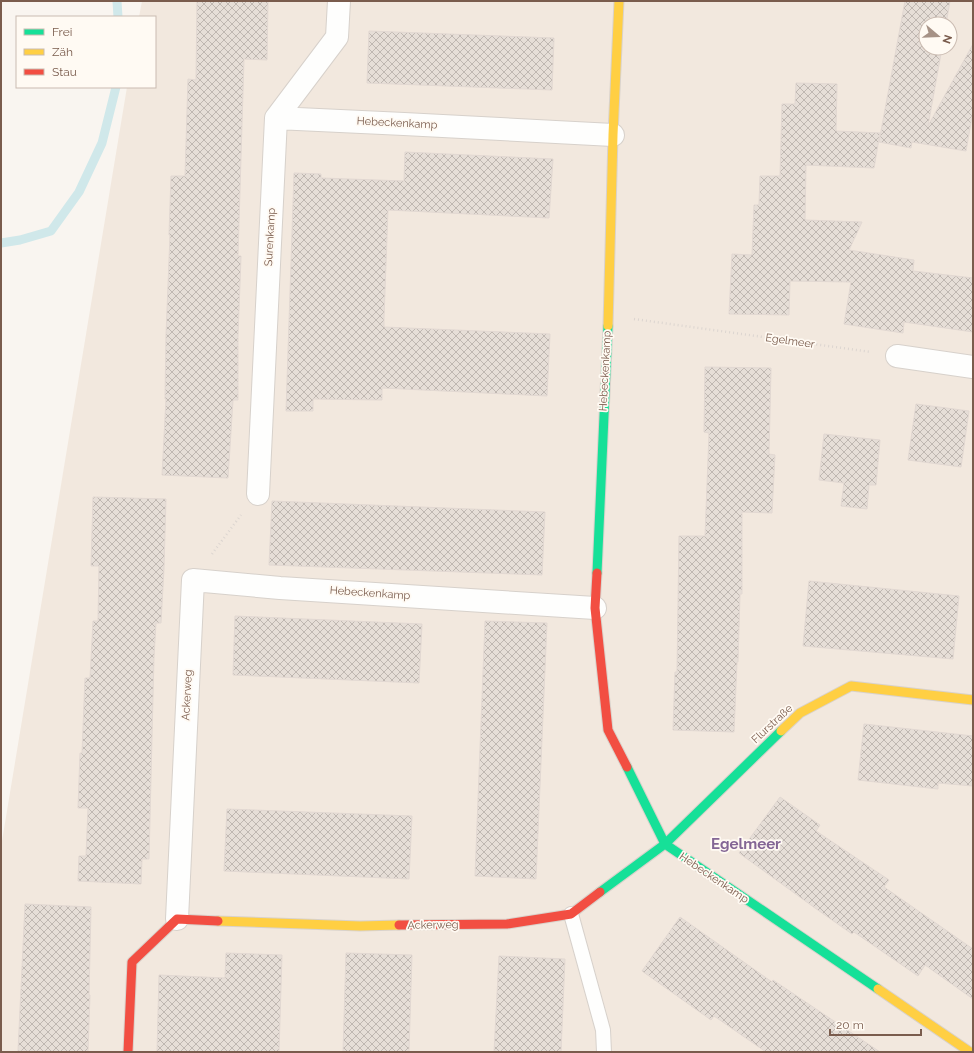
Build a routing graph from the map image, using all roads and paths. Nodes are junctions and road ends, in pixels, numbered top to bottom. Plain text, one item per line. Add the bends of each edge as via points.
1 (339, 1) edge
2 (619, 1) edge
3 (276, 118) junction
4 (613, 135) junction
5 (608, 315) junction
6 (897, 356) joint
7 (973, 367) edge
8 (258, 494) joint
9 (192, 580) junction
10 (594, 608) junction
11 (973, 700) edge
12 (665, 844) junction
13 (571, 914) junction
14 (177, 919) junction
15 (128, 1052) edge
16 (604, 1052) edge
17 (970, 1052) edge

1 - 3 street via 337,37
2 - 4 street, Hebeckenkamp
3 - 4 street, Hebeckenkamp
3 - 8 street, Surenkamp
4 - 5 street, Hebeckenkamp
5 - 6 path, Egelmeer
5 - 10 street, Hebeckenkamp
6 - 7 street
8 - 9 path
9 - 10 street, Hebeckenkamp
9 - 14 street, Ackerweg
10 - 12 street, Hebeckenkamp via 608,730
11 - 12 street, Flurstraße via 851,686 800,713
12 - 13 street, Ackerweg
12 - 17 street, Hebeckenkamp
13 - 14 street, Ackerweg via 507,924 360,926
13 - 16 lane via 603,1030
14 - 15 street via 132,962

